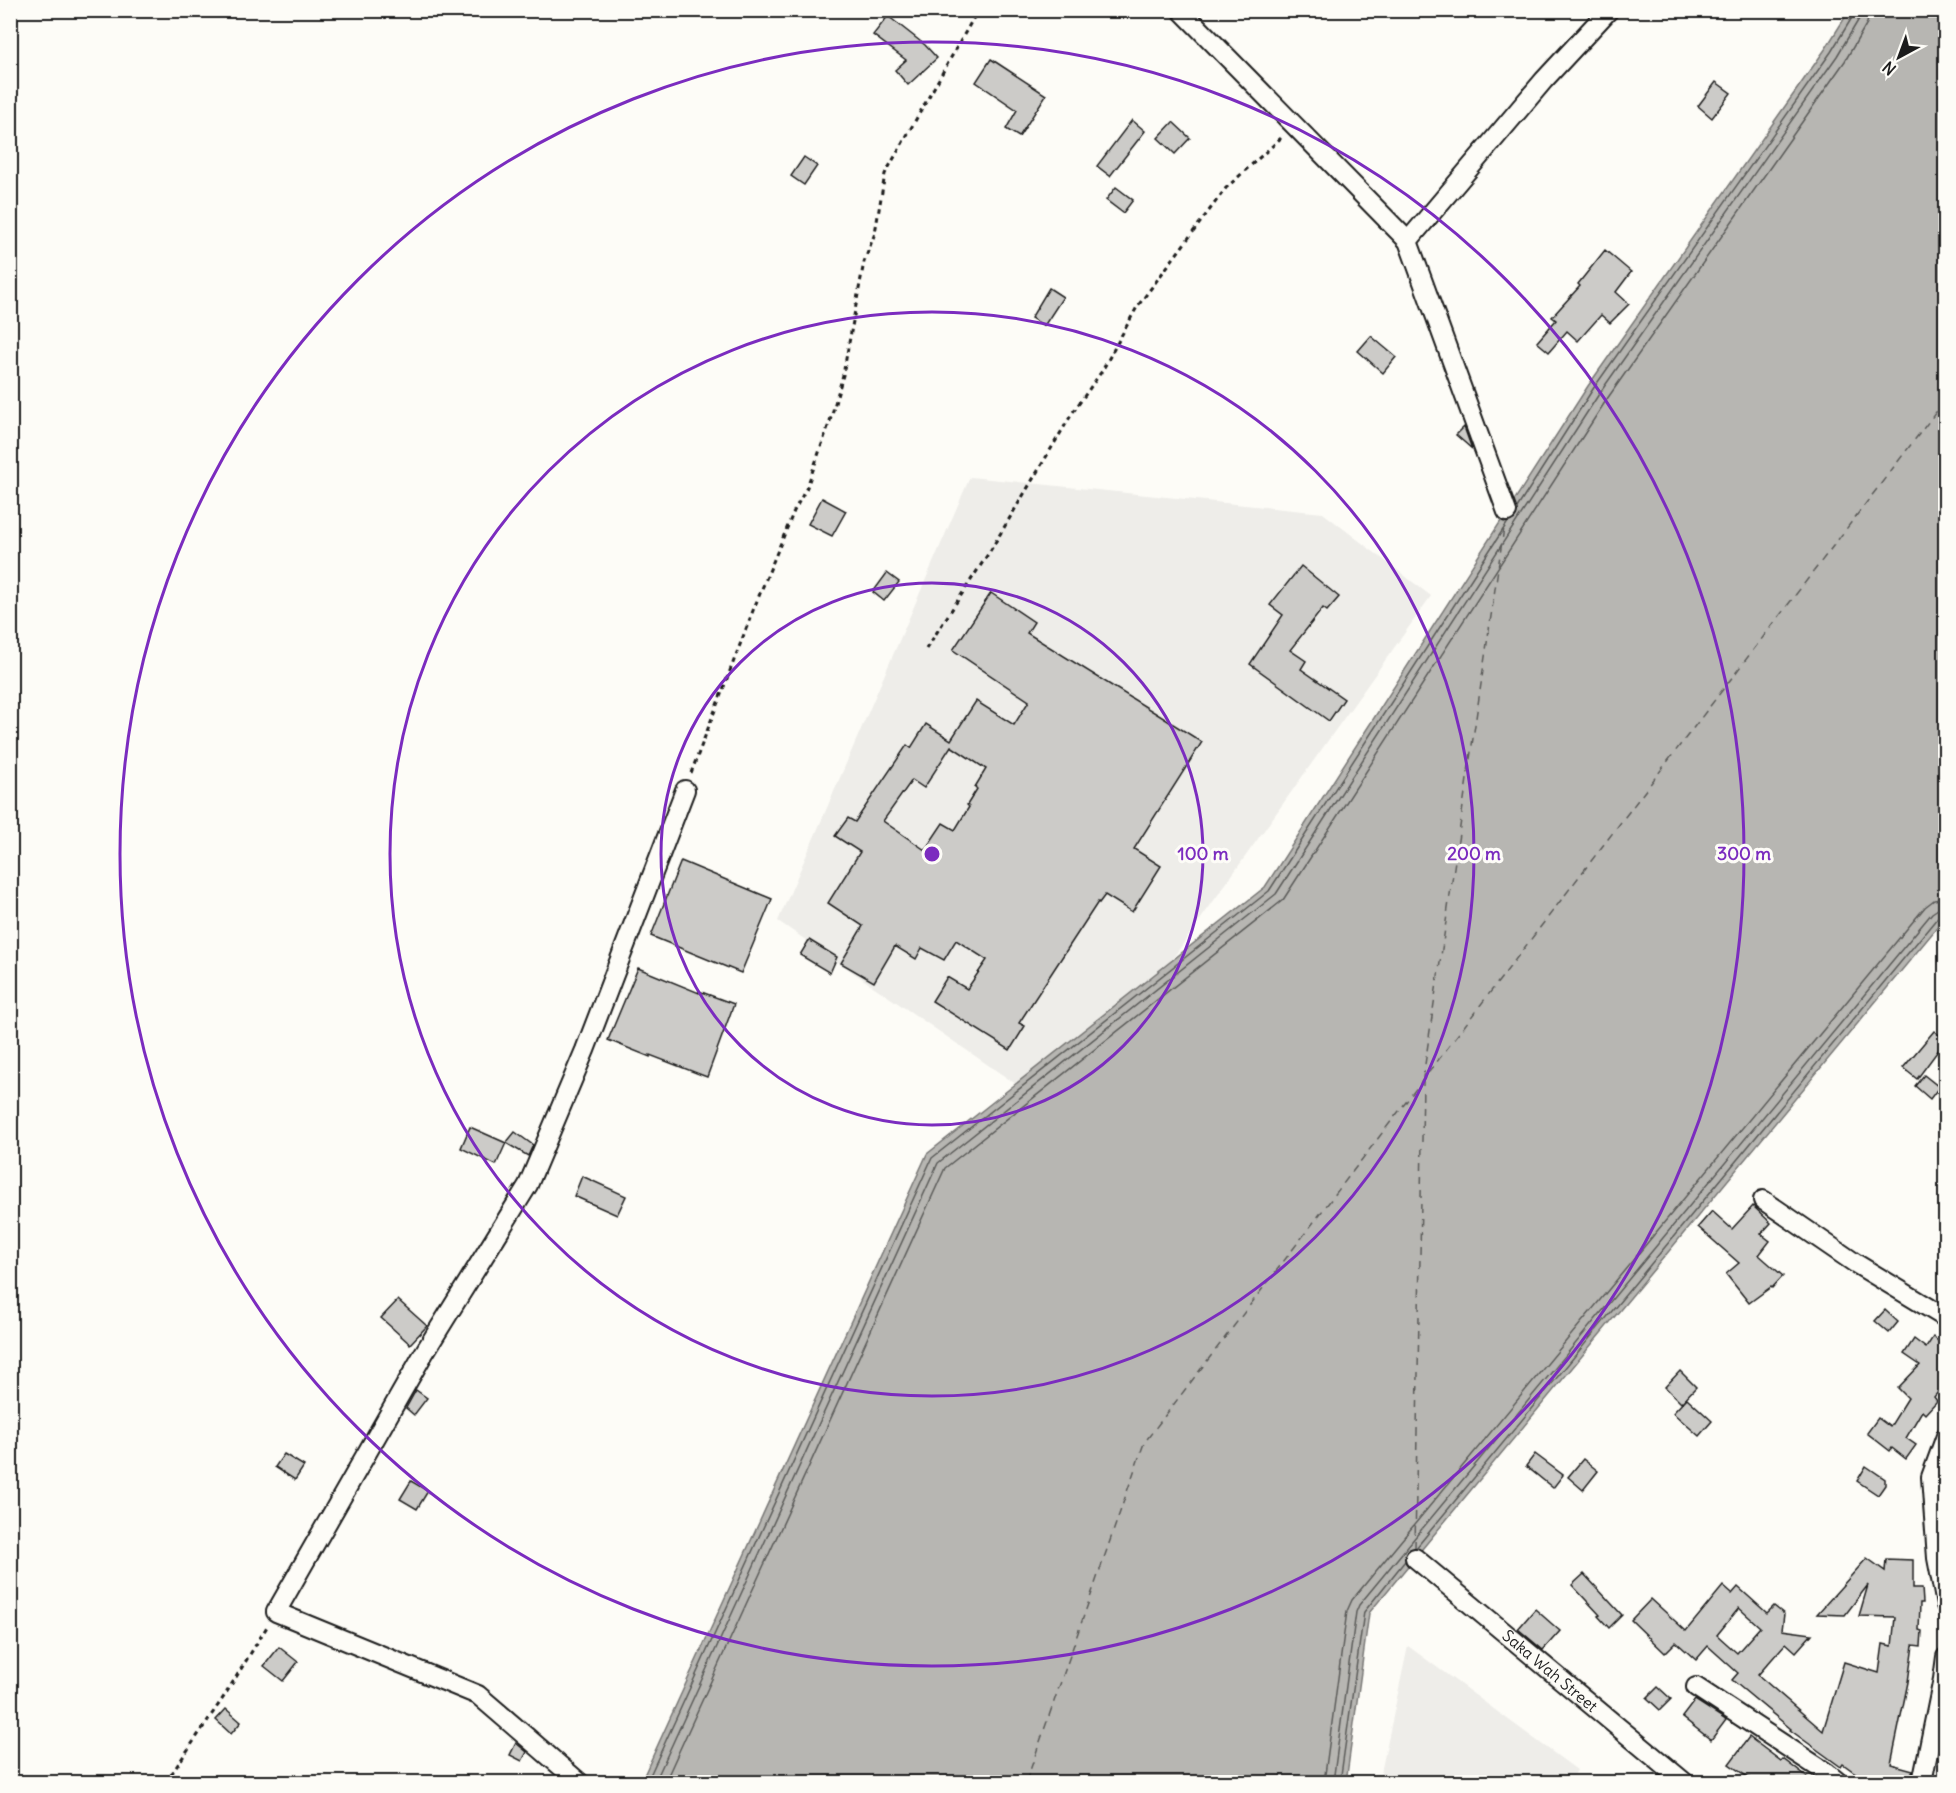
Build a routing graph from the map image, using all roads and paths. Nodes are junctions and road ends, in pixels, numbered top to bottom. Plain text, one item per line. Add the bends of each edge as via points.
1 (978, 10) edge
2 (1181, 10) edge
3 (1609, 10) edge
4 (1295, 124) junction
5 (1408, 241) junction
6 (1507, 512) dead end
7 (926, 649) dead end
8 (686, 790) joint
9 (1763, 1200) dead end
10 (1946, 1318) edge
11 (1946, 1436) edge
12 (1415, 1558) dead end
13 (1946, 1605) edge
14 (276, 1612) junction
15 (1946, 1658) edge
16 (1696, 1687) dead end
17 (166, 1782) edge
18 (579, 1782) edge
19 (1684, 1782) edge
20 (1838, 1782) edge
21 (1922, 1782) edge

1 - 8 path via 885,174 875,233 864,262 843,375 830,421 807,487 700,744
2 - 4 street
3 - 5 street via 1544,80
4 - 5 street
4 - 7 path via 1226,188 1137,307 1102,371
5 - 6 street
8 - 14 street via 528,1185 424,1353
9 - 10 street via 1855,1263
11 - 13 street via 1931,1478 1937,1558
12 - 19 street, Saka Wah Street
14 - 17 path
14 - 18 street via 478,1695
15 - 21 street
16 - 20 street

